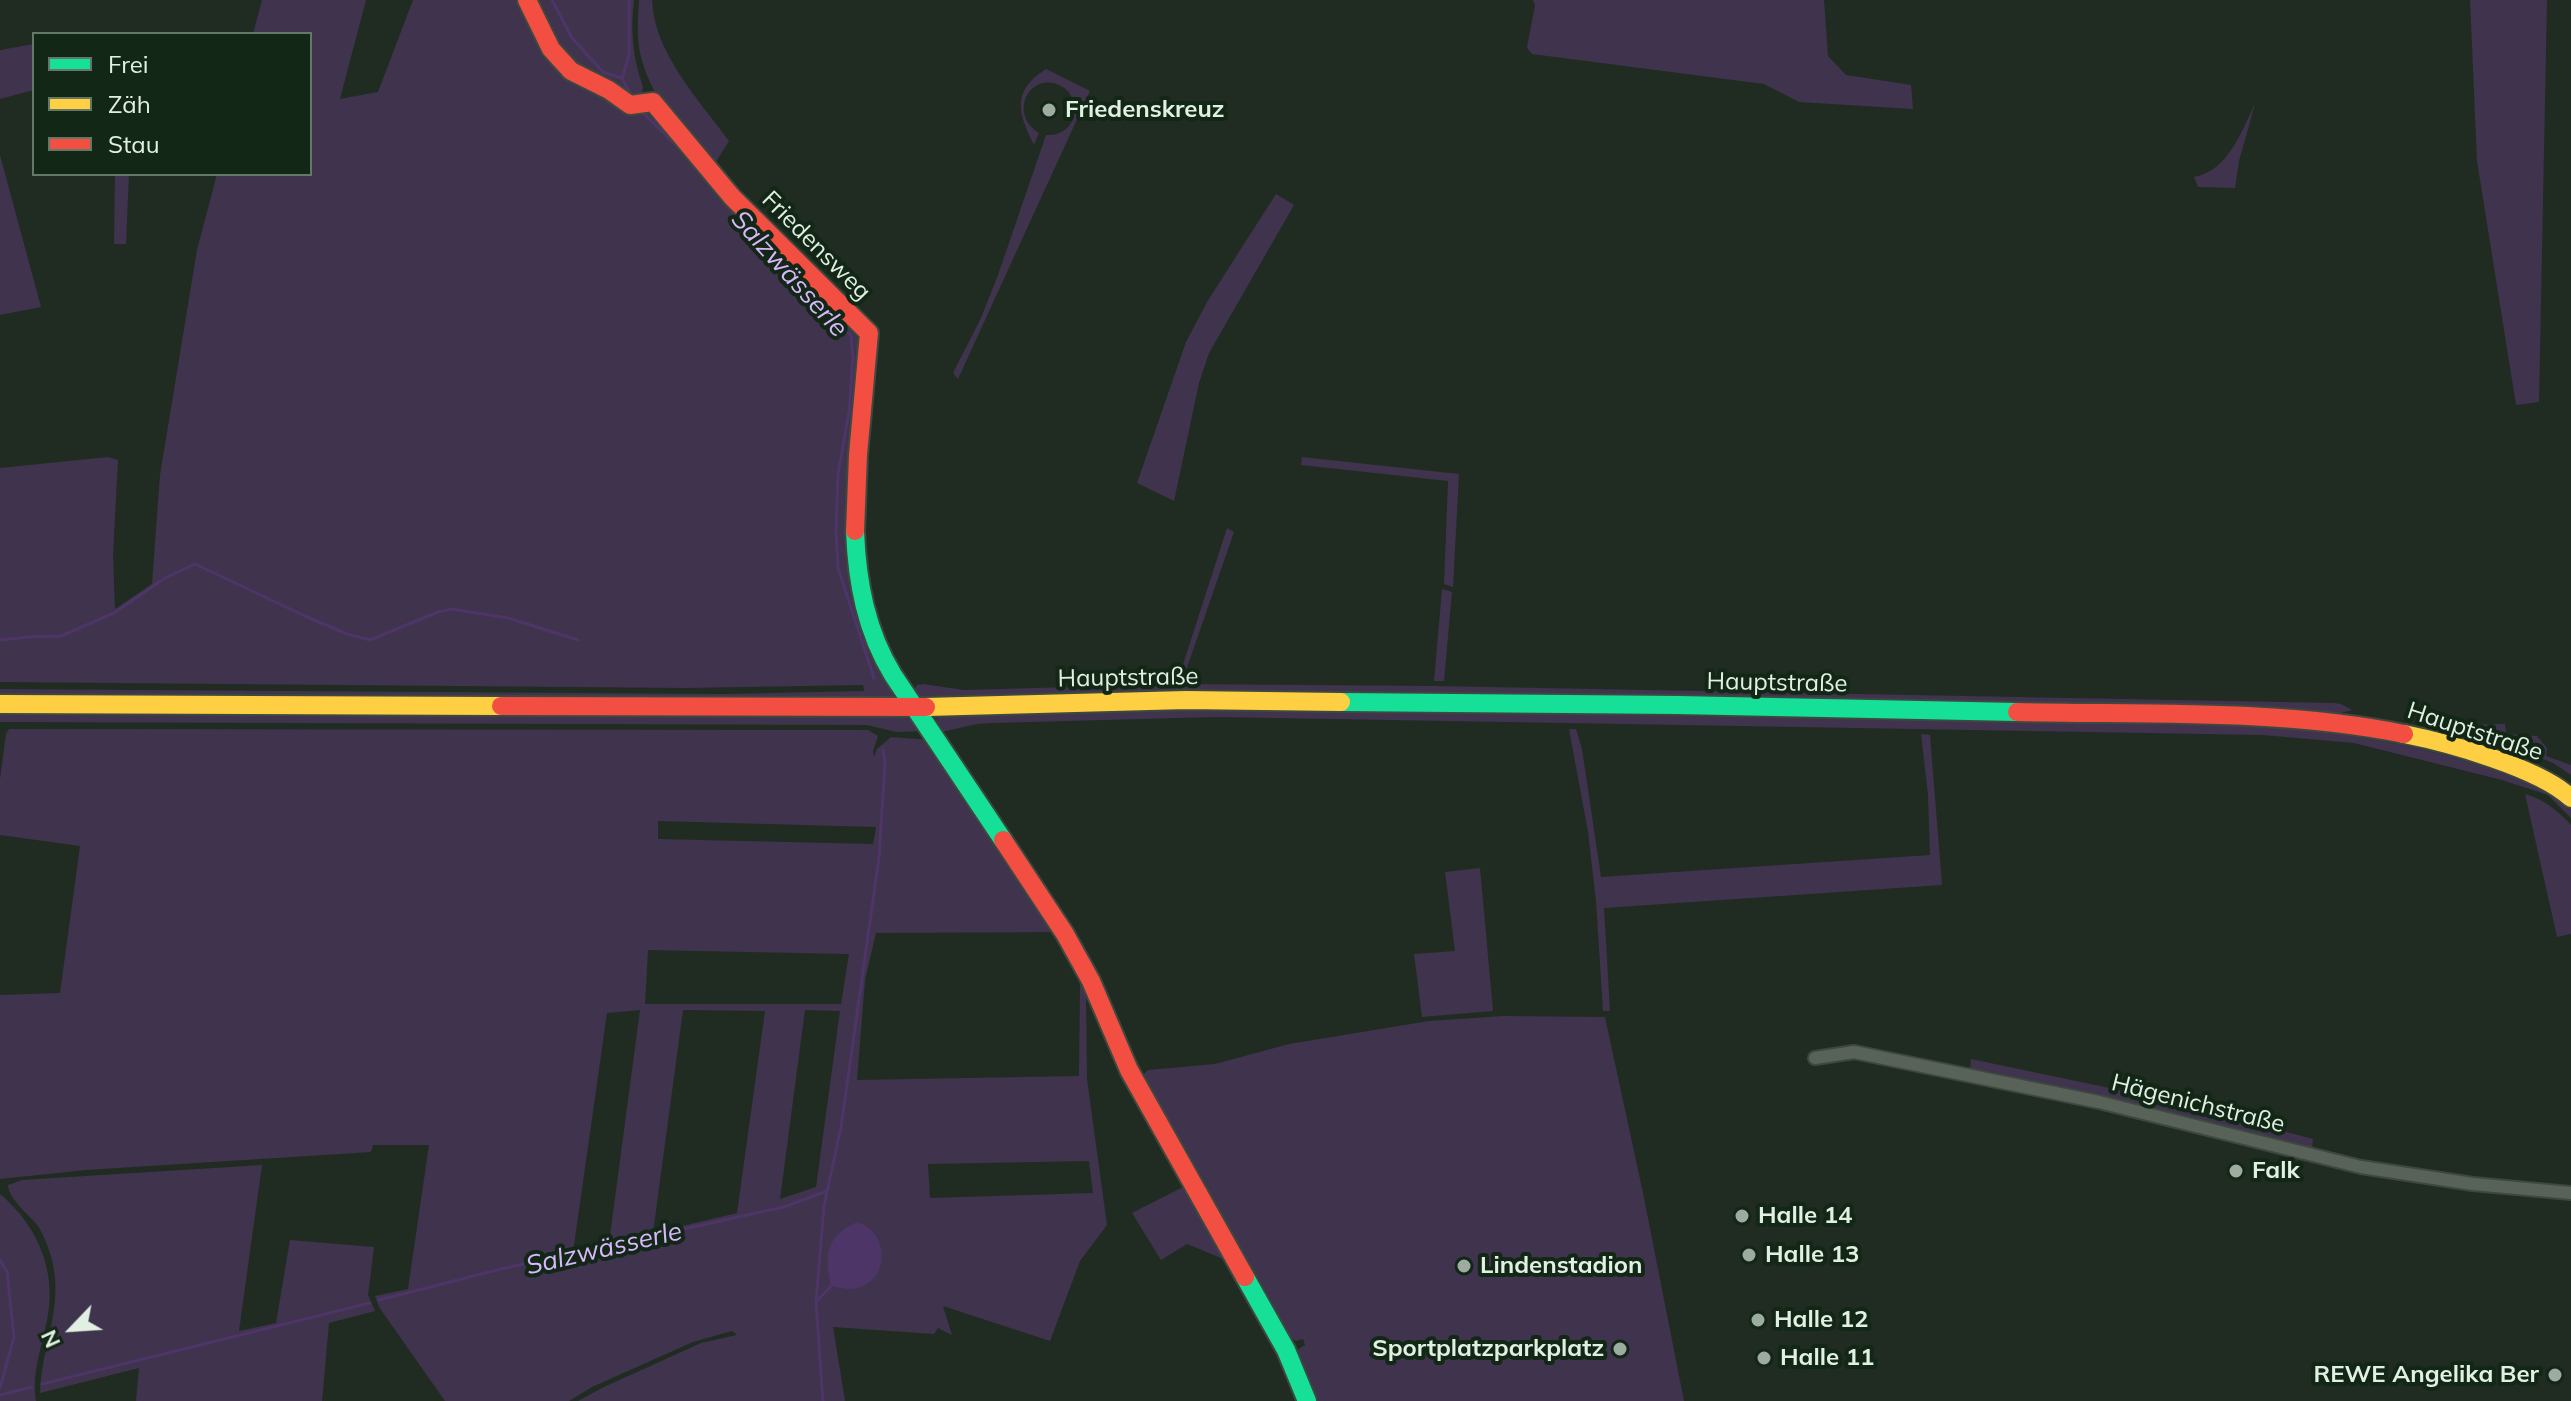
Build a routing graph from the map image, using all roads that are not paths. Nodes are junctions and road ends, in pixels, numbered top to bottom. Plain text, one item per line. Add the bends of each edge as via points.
1 (527, 0) edge
2 (0, 704) edge
3 (917, 708) junction
4 (2571, 798) edge
5 (1815, 1058) dead end
6 (2571, 1193) edge
7 (1307, 1401) edge

1 - 3 street, Friedensweg via 551,49 571,71 630,105 653,102 732,197 869,333 854,561 879,649
2 - 3 street, Hauptstraße
3 - 4 street, Hauptstraße via 1186,700 1630,704 2319,721 2442,742 2546,780
3 - 7 street, Friedensweg via 1065,934 1129,1070 1286,1350
5 - 6 street, Hägenichstraße via 1854,1052 2099,1102 2361,1167

